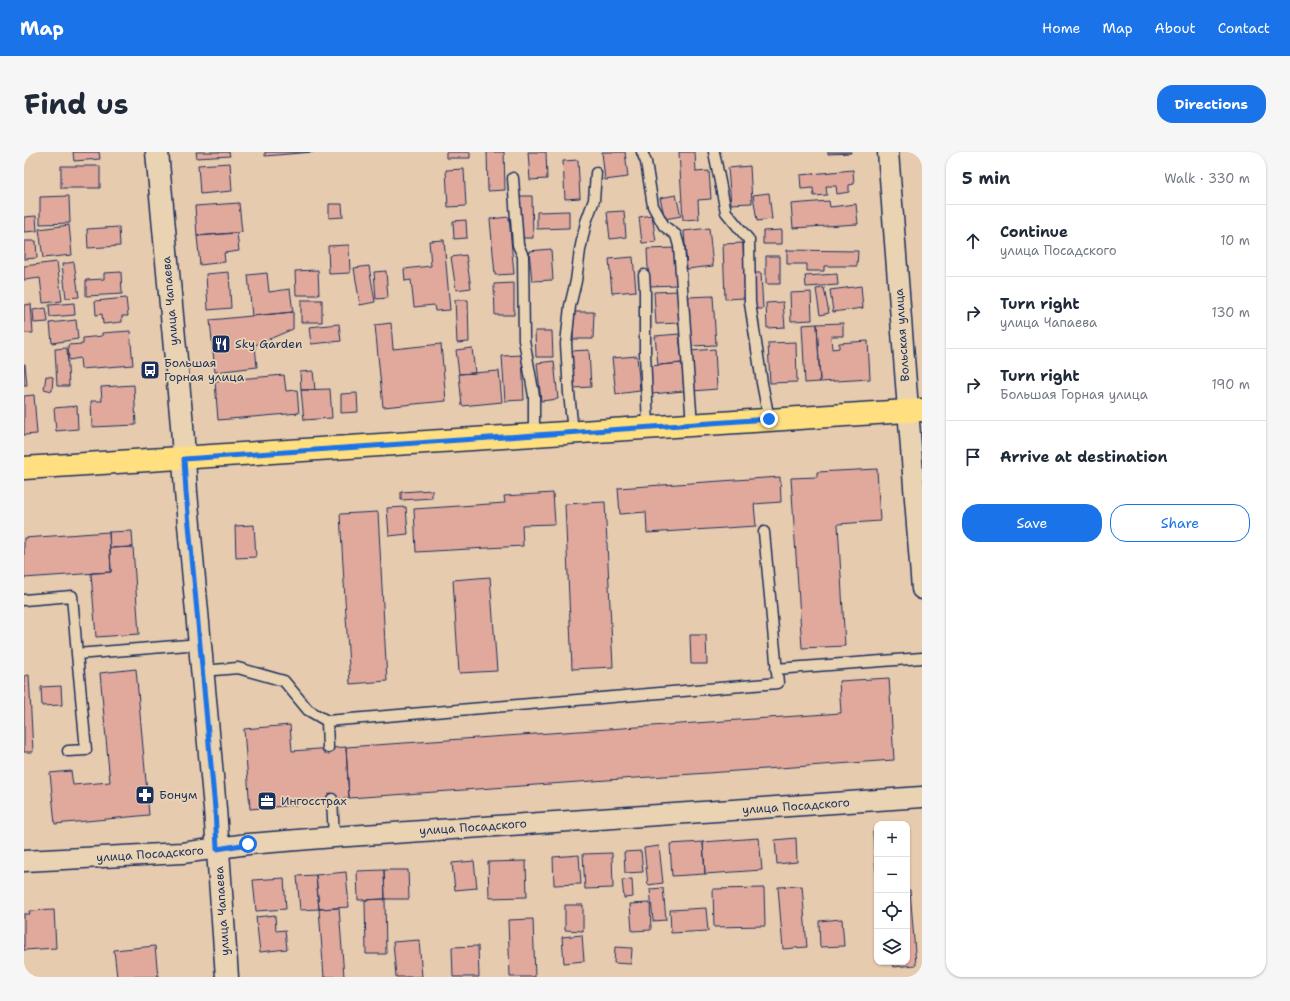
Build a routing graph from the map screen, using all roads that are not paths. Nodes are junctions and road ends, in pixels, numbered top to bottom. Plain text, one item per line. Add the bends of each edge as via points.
1 (157, 152) edge
2 (642, 152) edge
3 (714, 152) edge
4 (888, 152) edge
5 (596, 173) dead end
6 (513, 178) dead end
7 (644, 275) dead end
8 (915, 410) edge
9 (769, 419) junction
10 (692, 425) junction
11 (648, 427) junction
12 (573, 432) junction
13 (534, 435) junction
14 (184, 459) junction
15 (24, 468) edge
16 (764, 532) dead end
17 (922, 589) edge
18 (24, 600) edge
19 (200, 644) junction
20 (77, 654) junction
21 (922, 658) edge
22 (776, 669) junction
23 (202, 671) junction
24 (327, 721) junction
25 (328, 748) dead end
26 (68, 751) dead end
27 (922, 797) edge
28 (332, 799) dead end
29 (334, 837) junction
30 (217, 849) junction
31 (24, 861) edge
32 (227, 977) edge

1 - 14 street, улица Чапаева
2 - 10 lane via 653,206 664,226 676,235 679,246
3 - 9 lane via 726,212 749,240 750,303
4 - 8 street, Вольская улица
5 - 12 lane via 594,200 580,250 566,344
6 - 13 lane via 518,245 523,256 524,340 534,396
7 - 11 lane
8 - 9 main road
8 - 17 street, Вольская улица
9 - 10 main road
10 - 11 main road
11 - 12 main road
12 - 13 main road
13 - 14 main road
14 - 15 main road
14 - 19 street, улица Чапаева
16 - 22 lane
18 - 20 lane via 72,596
19 - 20 lane
19 - 23 street, улица Чапаева
20 - 26 lane via 86,750
21 - 22 lane
22 - 24 lane via 778,683
23 - 24 lane via 238,668 284,681 308,710
23 - 30 street, улица Чапаева
24 - 25 lane
27 - 29 street, улица Посадского
28 - 29 lane
29 - 30 street, улица Посадского
30 - 31 street, улица Посадского
30 - 32 street, улица Чапаева

